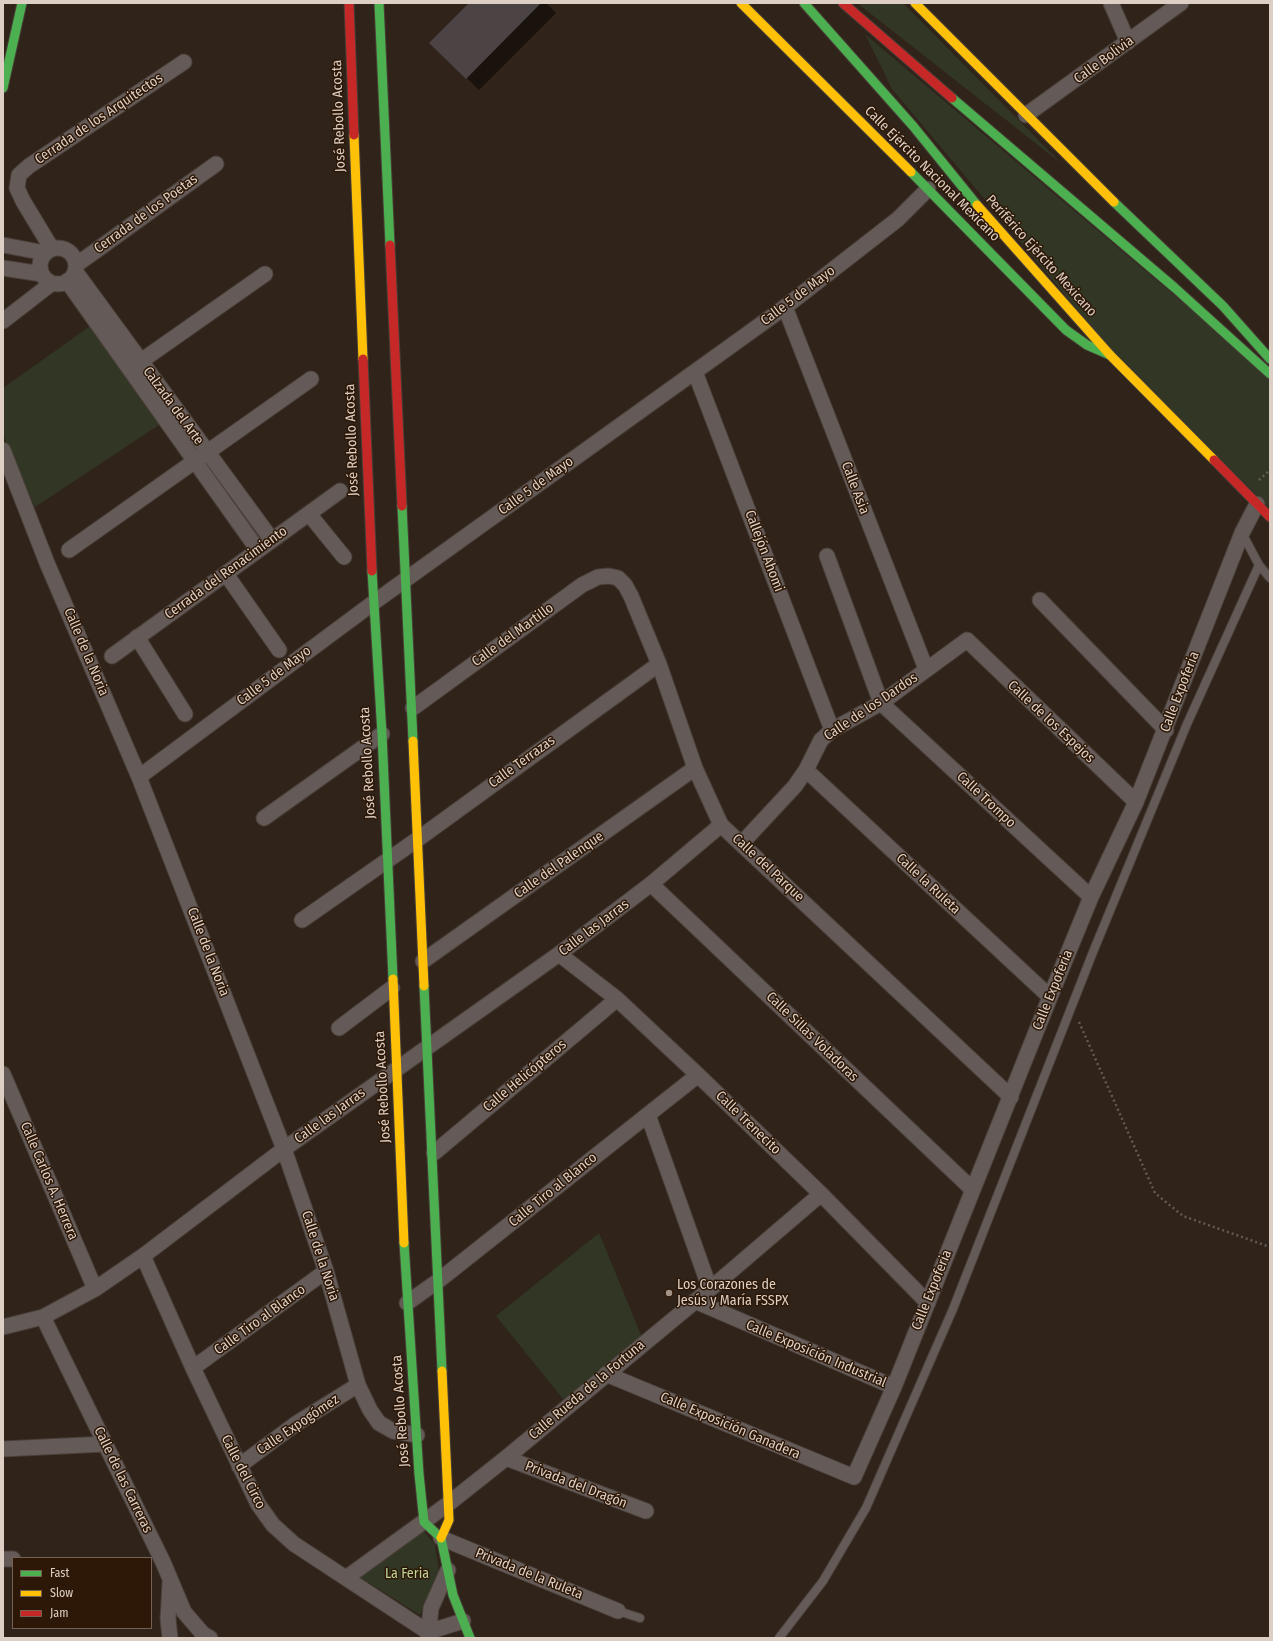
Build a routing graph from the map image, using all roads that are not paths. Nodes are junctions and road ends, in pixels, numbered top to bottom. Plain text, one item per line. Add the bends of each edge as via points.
1 (22, 3) edge
2 (349, 3) edge
3 (379, 3) edge
4 (740, 3) edge
5 (804, 3) edge
6 (843, 3) edge
7 (915, 3) edge
8 (1111, 3) edge
9 (1181, 3) edge
10 (1128, 42) junction
11 (184, 62) dead end
12 (3, 88) edge
13 (1026, 115) junction
14 (216, 164) dead end
15 (928, 189) junction
16 (3, 245) edge
17 (18, 248) junction
18 (49, 251) junction
19 (8, 269) edge
20 (73, 272) junction
21 (265, 274) dead end
22 (47, 279) junction
23 (393, 288) junction
24 (380, 289) dead end
25 (785, 307) junction
26 (3, 321) edge
27 (1110, 355) junction
28 (1270, 359) edge
29 (135, 365) junction
30 (695, 372) junction
31 (1270, 374) edge
32 (311, 379) dead end
33 (3, 450) edge
34 (208, 453) junction
35 (195, 462) junction
36 (340, 491) dead end
37 (1257, 504) junction
38 (308, 514) junction
39 (1270, 517) edge
40 (1242, 533) junction
41 (272, 540) junction
42 (69, 550) dead end
43 (258, 550) junction
44 (827, 556) dead end
45 (344, 558) dead end
46 (1259, 565) junction
47 (226, 574) junction
48 (618, 578) joint
49 (1270, 578) edge
50 (406, 580) junction
51 (1040, 600) dead end
52 (373, 603) junction
53 (137, 637) junction
54 (967, 640) joint
55 (279, 650) dead end
56 (112, 656) dead end
57 (659, 664) junction
58 (926, 669) junction
59 (881, 703) junction
60 (413, 708) junction
61 (185, 714) dead end
62 (832, 730) junction
63 (1166, 730) junction
64 (382, 734) junction
65 (696, 768) junction
66 (806, 770) junction
67 (140, 777) junction
68 (1136, 802) junction
69 (264, 818) dead end
70 (722, 825) junction
71 (418, 839) junction
72 (742, 843) junction
73 (387, 861) junction
74 (651, 884) junction
75 (1091, 897) junction
76 (302, 920) dead end
77 (559, 954) junction
78 (423, 962) junction
79 (392, 988) junction
80 (1050, 997) junction
81 (617, 999) junction
82 (339, 1028) dead end
83 (428, 1046) junction
84 (396, 1068) junction
85 (3, 1074) edge
86 (698, 1075) junction
87 (1011, 1097) junction
88 (648, 1115) junction
89 (284, 1148) junction
90 (434, 1153) junction
91 (972, 1189) junction
92 (821, 1194) junction
93 (143, 1256) junction
94 (326, 1271) junction
95 (438, 1281) junction
96 (95, 1288) junction
97 (710, 1289) junction
98 (695, 1302) junction
99 (408, 1303) junction
100 (928, 1303) junction
101 (43, 1317) junction
102 (3, 1327) edge
103 (193, 1368) junction
104 (606, 1374) junction
105 (358, 1385) junction
106 (894, 1387) junction
107 (417, 1435) junction
108 (106, 1444) junction
109 (3, 1449) edge
110 (506, 1458) junction
111 (239, 1466) junction
112 (854, 1477) joint
113 (448, 1504) junction
114 (646, 1511) dead end
115 (424, 1522) junction
116 (441, 1538) junction
117 (157, 1562) edge
118 (448, 1570) junction
119 (346, 1578) junction
120 (170, 1582) junction
121 (618, 1611) joint
122 (640, 1618) dead end
123 (462, 1621) junction
124 (428, 1635) edge
125 (170, 1638) edge
126 (210, 1638) edge
127 (470, 1638) edge
128 (779, 1638) edge

1 - 12 main road
2 - 52 main road, José Rebollo Acosta via 363,290
3 - 23 main road
4 - 15 main road, Calle Ejército Nacional Mexicano
5 - 27 main road, Periférico Ejército Mexicano
6 - 31 main road via 890,46 1175,288
7 - 13 main road
8 - 10 street
9 - 10 street, Calle Bolivia
10 - 13 street, Calle Bolivia
11 - 18 street, Cerrada de los Arquitectos via 29,166 19,176 18,188 23,201
13 - 28 main road via 1154,242 1223,306
14 - 20 street, Cerrada de los Poetas
15 - 25 street, Calle 5 de Mayo via 898,219
15 - 27 main road, Calle Ejército Nacional Mexicano via 1066,330 1087,345
16 - 17 street
17 - 18 street
17 - 19 street
18 - 20 street via 60,248 68,251 73,257
18 - 22 street via 41,259 40,266
19 - 22 street
20 - 22 street via 60,284
20 - 29 street, Calzada del Arte
21 - 29 street
22 - 26 street
23 - 24 main road
23 - 50 main road
25 - 30 street, Calle 5 de Mayo
25 - 58 street, Calle Asia
27 - 37 main road, Periférico Ejército Mexicano
29 - 34 street, Calzada del Arte
29 - 35 street, Calzada del Arte
30 - 50 street, Calle 5 de Mayo
30 - 62 street, Callejón Ahomi
32 - 34 street
33 - 67 street, Calle de la Noria via 47,563
34 - 35 street
34 - 41 street, Calzada del Arte
35 - 42 street
35 - 43 street, Calzada del Arte
36 - 38 street, Cerrada del Renacimiento
37 - 39 main road, Periférico Ejército Mexicano
37 - 40 street, Calle Expoferia
38 - 41 street, Cerrada del Renacimiento
38 - 45 street
40 - 46 lane
40 - 63 street, Calle Expoferia
41 - 43 street, Cerrada del Renacimiento
43 - 47 street, Cerrada del Renacimiento
44 - 59 street
46 - 49 lane
46 - 128 lane via 1187,724 1072,1006 953,1309 866,1508 823,1581
47 - 53 street, Cerrada del Renacimiento
47 - 55 street
48 - 57 street, Calle del Parque via 632,596
48 - 60 street, Calle del Martillo via 598,577 582,585
50 - 52 street, Calle 5 de Mayo
50 - 60 main road
51 - 63 street
52 - 64 main road, José Rebollo Acosta
52 - 67 street, Calle 5 de Mayo
53 - 56 street, Cerrada del Renacimiento
53 - 61 street
54 - 58 street, Calle de los Dardos
54 - 68 street, Calle de los Espejos
57 - 65 street, Calle del Parque
57 - 71 street, Calle Terrazas
58 - 59 street, Calle de los Dardos
59 - 62 street, Calle de los Dardos
59 - 75 street, Calle Trompo
60 - 71 main road
62 - 66 street, Calle de los Dardos via 822,740
63 - 68 street, Calle Expoferia
64 - 69 street
64 - 73 main road, José Rebollo Acosta
65 - 70 street, Calle del Parque
65 - 78 street, Calle del Palenque
66 - 72 street, Calle de los Dardos via 765,820
66 - 80 street, Calle la Ruleta
67 - 89 street, Calle de la Noria
68 - 75 street, Calle Expoferia
70 - 72 street, Calle del Parque
70 - 74 street, Calle las Jarras
71 - 73 street, Calle Terrazas
71 - 78 main road
72 - 87 street, Calle del Parque
73 - 76 street, Calle Terrazas
73 - 79 main road, José Rebollo Acosta
74 - 77 street, Calle las Jarras
74 - 91 street, Calle Sillas Voladoras
75 - 80 street, Calle Expoferia
77 - 81 street, Calle Trenecito
77 - 83 street, Calle las Jarras
78 - 83 main road
79 - 82 street
79 - 84 main road, José Rebollo Acosta
80 - 87 street, Calle Expoferia
81 - 86 street, Calle Trenecito
81 - 90 street, Calle Helicópteros
83 - 84 street, Calle las Jarras
83 - 90 main road
84 - 89 street, Calle las Jarras
84 - 99 main road, José Rebollo Acosta
85 - 96 street, Calle Carlos A. Herrera
86 - 88 street, Calle Tiro al Blanco
86 - 92 street, Calle Trenecito
87 - 91 street, Calle Expoferia
88 - 95 street, Calle Tiro al Blanco
88 - 97 street
89 - 93 street, Calle las Jarras
89 - 94 street, Calle de la Noria
90 - 95 main road
91 - 100 street, Calle Expoferia
92 - 97 street, Calle Rueda de la Fortuna
92 - 100 street, Calle Trenecito
93 - 96 street, Calle las Jarras
93 - 103 street, Calle del Circo
94 - 103 street, Calle Tiro al Blanco
94 - 105 street, Calle de la Noria
95 - 99 street, Calle Tiro al Blanco
95 - 113 main road
96 - 101 street, Calle las Jarras
97 - 98 street, Calle Rueda de la Fortuna
98 - 104 street, Calle Rueda de la Fortuna
98 - 106 street, Calle Exposición Industrial
99 - 107 main road, José Rebollo Acosta
100 - 106 street, Calle Expoferia
101 - 102 street, Calle las Jarras
101 - 108 street, Calle de las Carreras
103 - 111 street, Calle del Circo
104 - 110 street, Calle Rueda de la Fortuna
104 - 112 street, Calle Exposición Ganadera
105 - 107 street, Calle de la Noria via 370,1410 380,1423 393,1431
105 - 111 street, Calle Expogómez via 297,1423
106 - 112 street, Calle Expoferia
107 - 115 main road, José Rebollo Acosta
108 - 109 street
108 - 117 street, Calle de las Carreras
110 - 113 street, Calle Rueda de la Fortuna
110 - 114 street, Privada del Dragón
111 - 119 street, Calle del Circo via 258,1504 273,1525 294,1544
113 - 115 street, Calle Rueda de la Fortuna
113 - 116 main road via 449,1520
115 - 116 main road
115 - 119 street, Calle Rueda de la Fortuna
116 - 118 main road
116 - 121 street, Privada de la Ruleta
117 - 120 street, Calle de las Carreras
118 - 123 main road
118 - 124 street via 431,1608
119 - 124 street, Calle del Circo
120 - 125 street
120 - 126 street, Calle de las Carreras via 184,1612 203,1634
121 - 122 lane
123 - 124 street
123 - 127 main road

